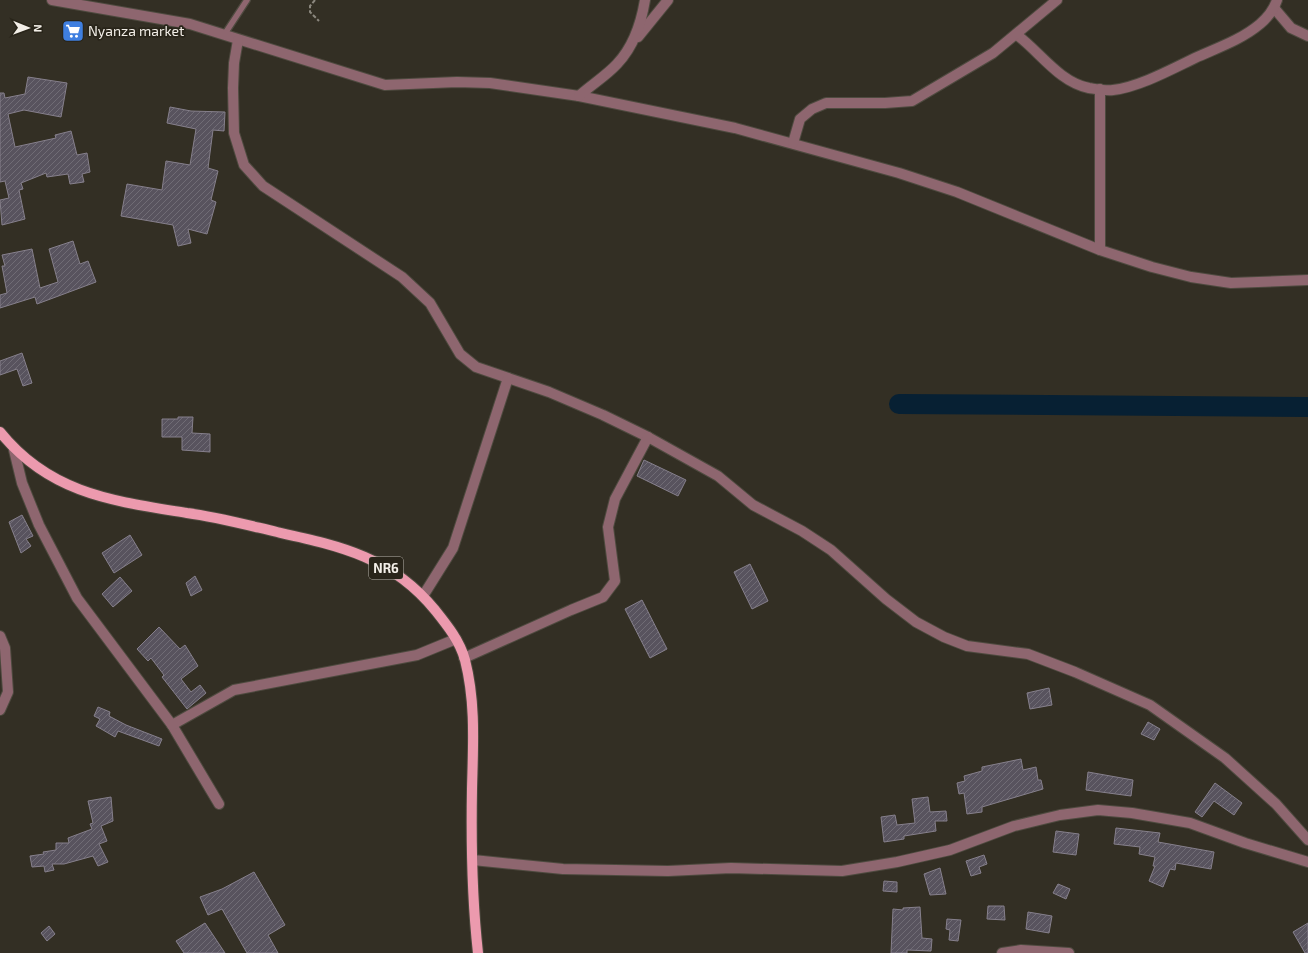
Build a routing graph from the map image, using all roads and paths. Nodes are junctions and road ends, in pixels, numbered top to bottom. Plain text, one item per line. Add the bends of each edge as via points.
1 (52, 0) edge
2 (247, 0) edge
3 (315, 0) edge
4 (645, 0) edge
5 (668, 0) edge
6 (1056, 0) edge
7 (1276, 4) edge
8 (100, 5) edge
9 (319, 21) dead end
10 (1017, 34) junction
11 (224, 35) junction
12 (1308, 36) edge
13 (238, 40) junction
14 (632, 45) junction
15 (1100, 89) junction
16 (579, 96) junction
17 (793, 143) junction
18 (1100, 250) junction
19 (1308, 280) edge
20 (508, 378) junction
21 (0, 432) edge
22 (648, 437) junction
23 (14, 450) junction
24 (423, 596) junction
25 (0, 636) edge
26 (456, 639) junction
27 (464, 658) junction
28 (0, 710) edge
29 (172, 725) junction
30 (219, 804) dead end
31 (1308, 840) edge
32 (473, 860) junction
33 (1308, 862) edge
34 (478, 953) edge
35 (1002, 953) edge
36 (1069, 953) edge

1 - 8 street
2 - 11 lane
3 - 9 path via 310,6 310,12
4 - 14 street
5 - 14 street
6 - 10 street
7 - 12 street via 1291,28
7 - 15 street via 1261,24 1221,48 1159,75 1113,90
8 - 11 street via 190,24
10 - 15 street via 1054,69 1070,80 1088,88
10 - 17 street via 993,53 912,101 826,103 812,109 800,119
11 - 13 street
13 - 16 street via 385,85 490,83
13 - 20 street via 234,63 234,133 244,165 263,186 402,277 430,303 460,354 476,367
14 - 16 street via 617,65
15 - 18 street
16 - 17 street via 735,128
17 - 18 street via 957,192
18 - 19 street via 1191,277 1231,283
20 - 22 street via 603,415
20 - 24 street via 453,548
21 - 23 main road, NR6
22 - 27 street via 613,506 608,526 615,581 603,597
22 - 31 street via 718,476 753,505 831,550 886,599 916,622 944,637 968,646 1028,654 1150,705 1224,758 1276,804
23 - 24 main road, NR6 via 52,478 94,496 212,516 341,546 388,569
23 - 29 street via 22,483 39,525 78,598
24 - 26 main road, NR6
25 - 28 street via 5,648 8,692
26 - 27 main road, NR6
26 - 29 street via 417,655 234,690
27 - 32 main road, NR6 via 471,687 473,717
29 - 30 street
32 - 33 street via 562,869 732,868 842,871 950,850 1014,826 1098,810 1190,822 1245,843
32 - 34 main road, NR6
35 - 36 street via 1021,950

